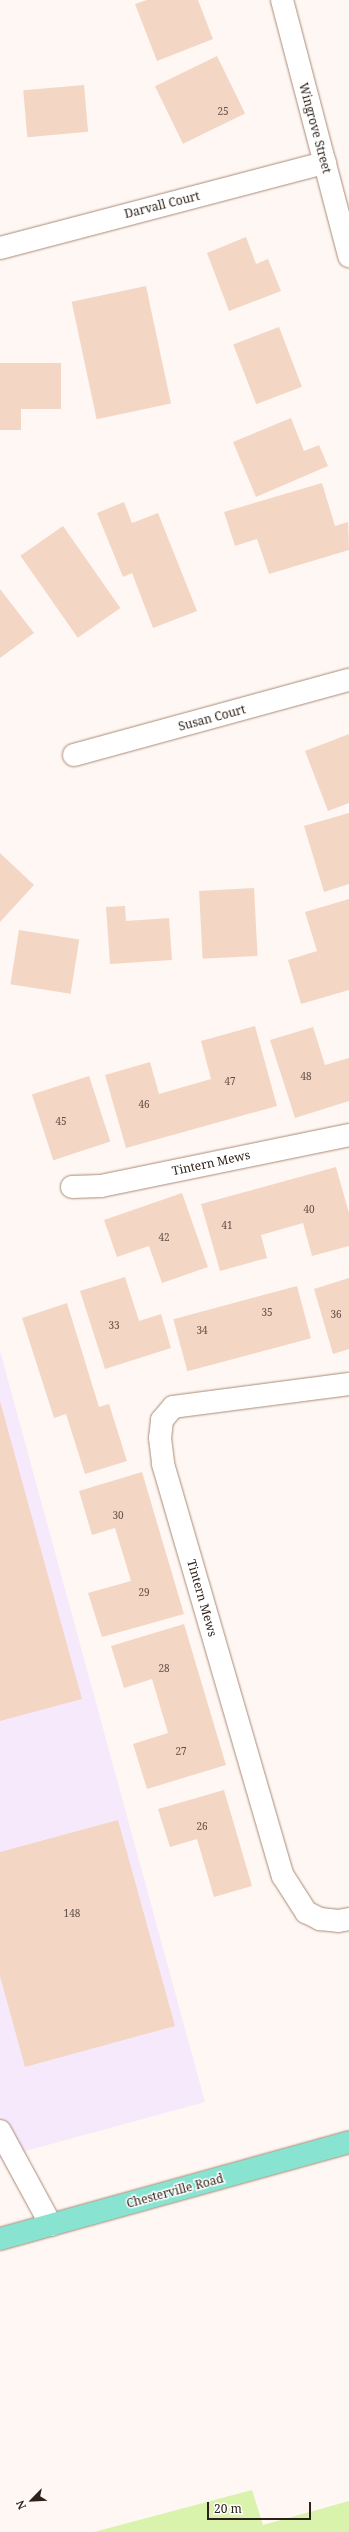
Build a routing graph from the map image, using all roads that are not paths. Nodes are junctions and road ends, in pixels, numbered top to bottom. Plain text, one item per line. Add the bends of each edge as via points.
1 (282, 0) edge
2 (324, 163) junction
3 (0, 248) edge
4 (349, 256) edge
5 (349, 680) edge
6 (74, 755) dead end
7 (349, 1135) edge
8 (72, 1187) dead end
9 (349, 1384) edge
10 (349, 1919) edge
11 (0, 2131) edge
12 (349, 2142) edge
13 (51, 2225) junction
14 (0, 2239) edge

1 - 2 street, Wingrove Street
2 - 3 street, Darvall Court
2 - 4 street, Wingrove Street
5 - 6 street, Susan Court
7 - 8 street, Tintern Mews via 101,1186
9 - 10 street, Tintern Mews via 173,1407 162,1420 160,1438 163,1464 283,1876 306,1912 320,1919
11 - 13 street
12 - 13 main road, Chesterville Road
13 - 14 main road, Chesterville Road

